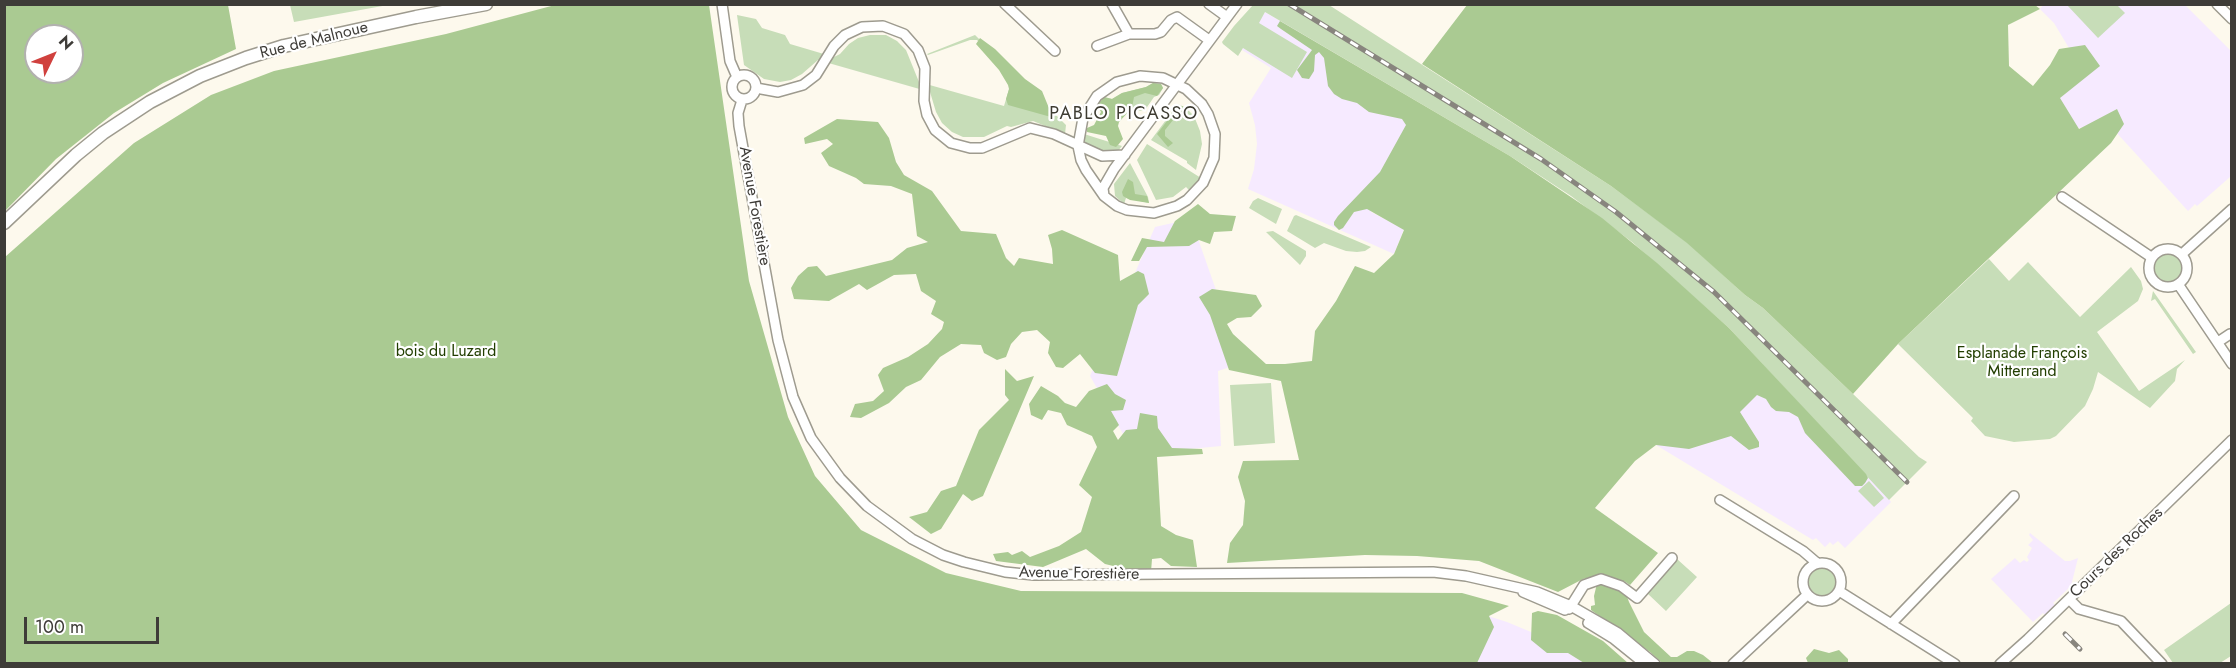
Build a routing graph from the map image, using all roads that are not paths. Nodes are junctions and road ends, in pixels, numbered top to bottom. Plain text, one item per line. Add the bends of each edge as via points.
1 (486, 4) edge
2 (723, 4) edge
3 (1005, 4) edge
4 (1112, 4) edge
5 (1209, 4) edge
6 (1237, 4) edge
7 (2220, 4) edge
8 (2232, 13) edge
9 (1227, 17) junction
10 (2232, 19) edge
11 (1129, 34) junction
12 (1209, 40) junction
13 (1097, 46) dead end
14 (1055, 51) dead end
15 (736, 77) junction
16 (1177, 84) junction
17 (756, 88) junction
18 (742, 100) junction
19 (1078, 147) junction
20 (1125, 155) junction
21 (1086, 170) junction
22 (1114, 170) junction
23 (1104, 196) junction
24 (2062, 197) dead end
25 (2232, 209) edge
26 (4, 223) edge
27 (2182, 254) junction
28 (2151, 257) junction
29 (2178, 284) junction
30 (2230, 334) dead end
31 (2218, 342) junction
32 (2232, 364) edge
33 (2232, 440) edge
34 (2014, 496) dead end
35 (1720, 500) dead end
36 (1672, 558) dead end
37 (1817, 563) junction
38 (1839, 591) junction
39 (1807, 595) junction
40 (2069, 599) junction
41 (1569, 609) junction
42 (1891, 624) junction
43 (1645, 663) edge
44 (1655, 663) edge
45 (1733, 663) edge
46 (1956, 663) edge
47 (2000, 663) edge
48 (2162, 663) edge

1 - 26 main road, Rue de Malnoue via 285,46 223,66 150,102 104,133
2 - 15 street via 730,61
3 - 14 street
4 - 11 street
5 - 9 street
6 - 9 street
7 - 8 street
7 - 10 street
9 - 12 street
11 - 12 street via 1161,32 1177,17
11 - 13 street
12 - 16 street
15 - 17 street via 752,78
15 - 18 street via 732,92
16 - 19 street via 1140,76 1107,88 1083,118
16 - 20 street
16 - 23 street via 1199,100 1212,124 1214,158 1206,179 1187,200 1154,213 1127,210
17 - 18 street via 750,98
17 - 19 street via 778,92 803,85 816,75 845,35 862,27 883,26 904,34 918,50 925,68 927,115 935,130 946,139 963,147 982,148 1030,128 1054,134
18 - 41 street, Avenue Forestière via 739,126 778,340 793,398 811,438 840,478 867,506 912,539 943,555 1005,572 1434,572 1493,581
19 - 20 street via 1102,156
19 - 21 street
20 - 22 street
21 - 22 street via 1099,177
21 - 23 street
22 - 23 street via 1103,188
24 - 28 street
25 - 27 street
27 - 28 street via 2166,248
27 - 29 street via 2187,270
28 - 29 street via 2148,270 2154,282 2166,287
29 - 31 street
30 - 31 street
31 - 32 street
33 - 40 street, Cours des Roches
34 - 42 street
35 - 37 street
36 - 41 street via 1637,598 1621,586 1601,579 1584,585
37 - 38 street via 1830,564 1839,573
37 - 39 street via 1803,576
38 - 39 street via 1824,601
38 - 42 street
39 - 45 street
40 - 47 street, Cours des Roches
40 - 48 street via 2079,609 2121,621
41 - 43 street
41 - 44 street via 1618,633
42 - 46 street

